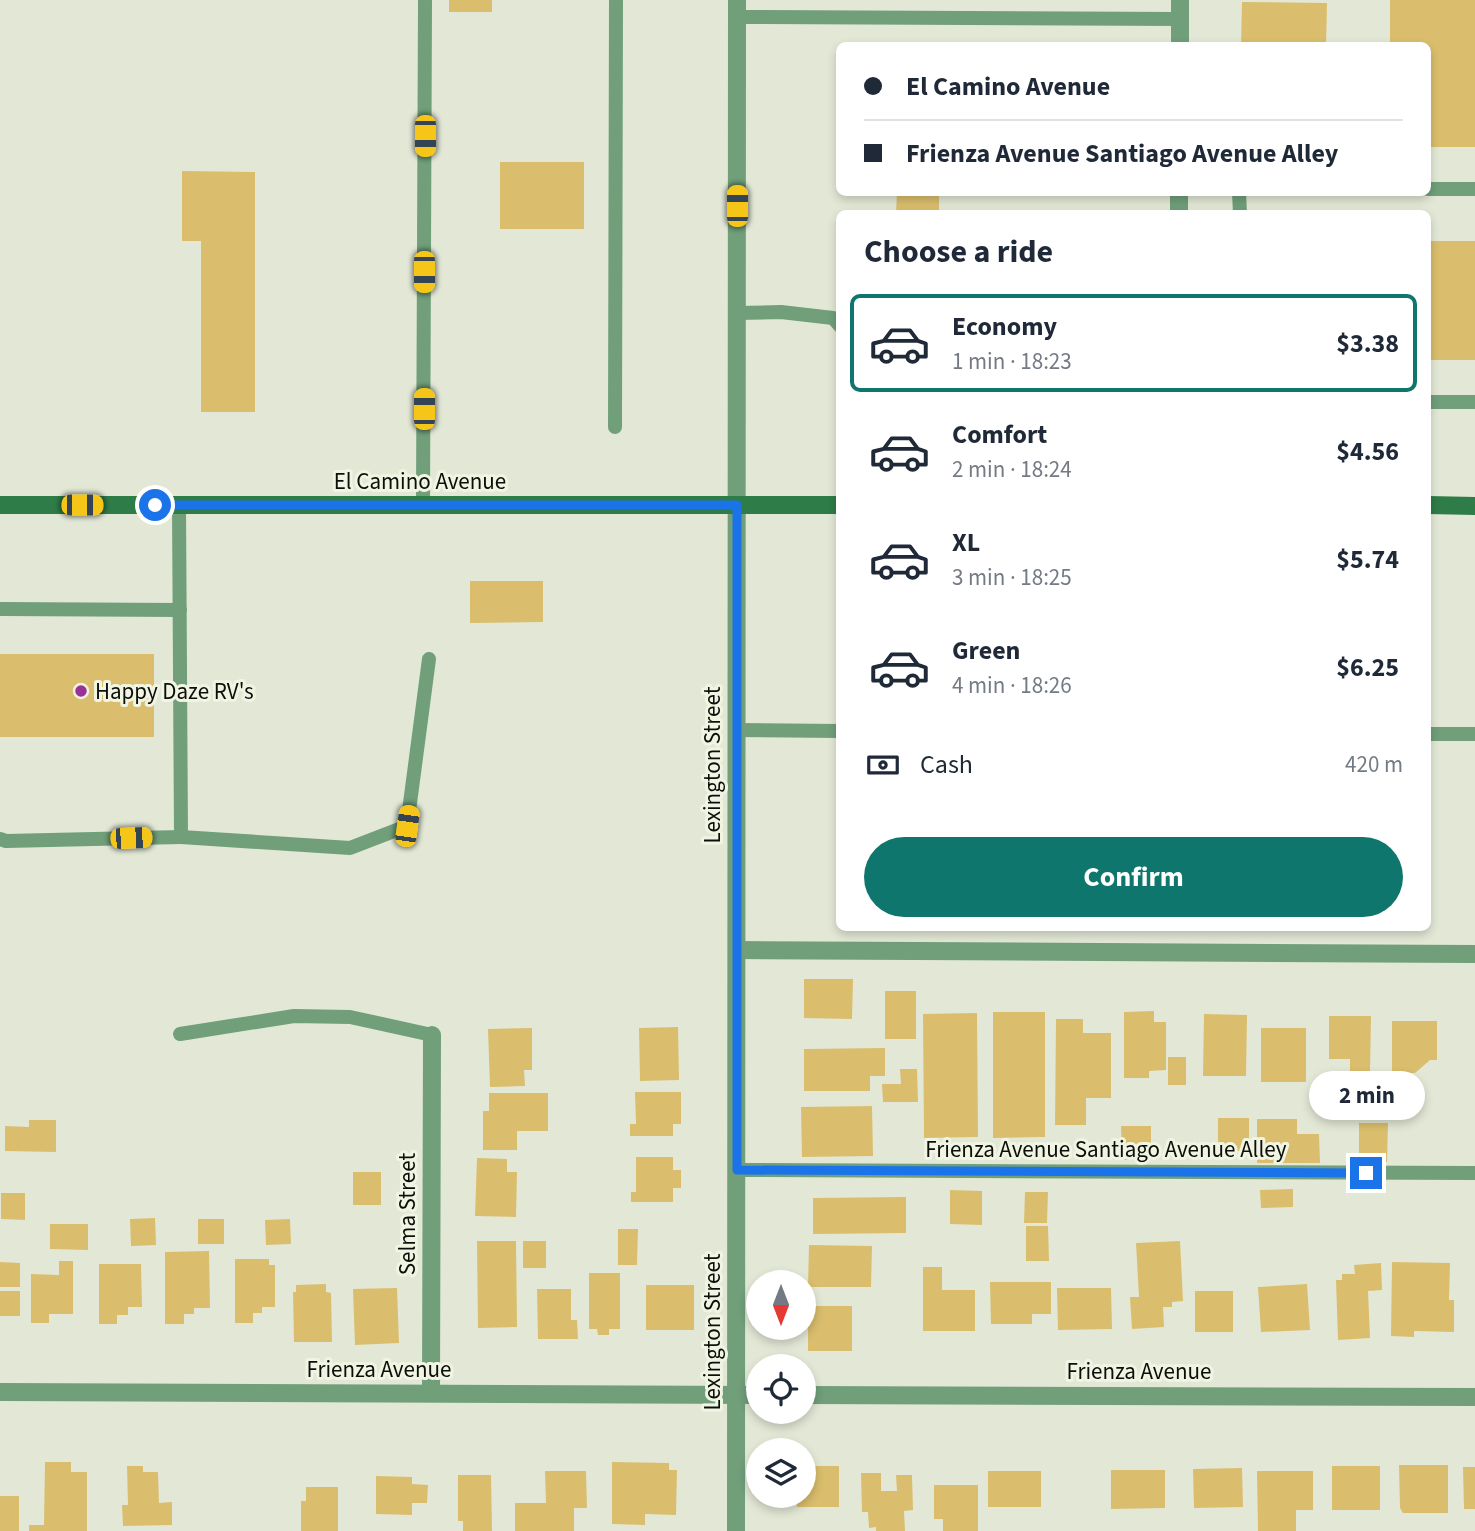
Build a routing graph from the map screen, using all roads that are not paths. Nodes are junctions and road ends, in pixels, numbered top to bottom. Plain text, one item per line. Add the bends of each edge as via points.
1 (425, 0) edge
2 (616, 0) edge
3 (1180, 0) edge
4 (737, 9) edge
5 (1180, 19) junction
6 (1180, 42) edge
7 (1431, 189) edge
8 (1475, 189) edge
9 (737, 313) junction
10 (836, 321) edge
11 (1431, 402) edge
12 (1475, 402) edge
13 (615, 427) dead end
14 (0, 505) edge
15 (179, 505) junction
16 (423, 505) junction
17 (737, 505) junction
18 (836, 505) edge
19 (1431, 505) edge
20 (1475, 506) edge
21 (0, 609) edge
22 (180, 610) junction
23 (429, 659) dead end
24 (737, 730) junction
25 (836, 731) edge
26 (1431, 733) edge
27 (1475, 734) edge
28 (181, 837) junction
29 (0, 839) edge
30 (737, 950) junction
31 (1475, 954) edge
32 (180, 1034) dead end
33 (432, 1035) joint
34 (737, 1170) junction
35 (1475, 1174) edge
36 (0, 1392) edge
37 (431, 1394) junction
38 (737, 1394) junction
39 (746, 1394) edge
40 (816, 1395) edge
41 (1475, 1397) edge
42 (736, 1531) edge

1 - 16 lane
2 - 13 lane
3 - 5 street
4 - 5 lane
4 - 9 street, Lexington Street
5 - 6 street
7 - 8 lane
9 - 10 lane via 781,312
9 - 17 street, Lexington Street
11 - 12 lane
14 - 15 main road, El Camino Avenue
15 - 16 main road, El Camino Avenue
15 - 22 lane
16 - 17 main road, El Camino Avenue
17 - 18 main road, El Camino Avenue
17 - 24 street, Lexington Street
19 - 20 main road
21 - 22 lane
22 - 28 lane
23 - 28 lane via 407,826 350,848
24 - 25 lane
24 - 30 street, Lexington Street
26 - 27 lane
28 - 29 lane
30 - 31 street
30 - 34 street, Lexington Street
32 - 33 lane via 294,1016 350,1017
33 - 37 street, Selma Street
34 - 35 lane, Frienza Avenue Santiago Avenue Alley
34 - 38 street, Lexington Street
36 - 37 street, Frienza Avenue
37 - 38 street, Frienza Avenue
38 - 39 street, Frienza Avenue
38 - 42 street, Lexington Street
40 - 41 street, Frienza Avenue

